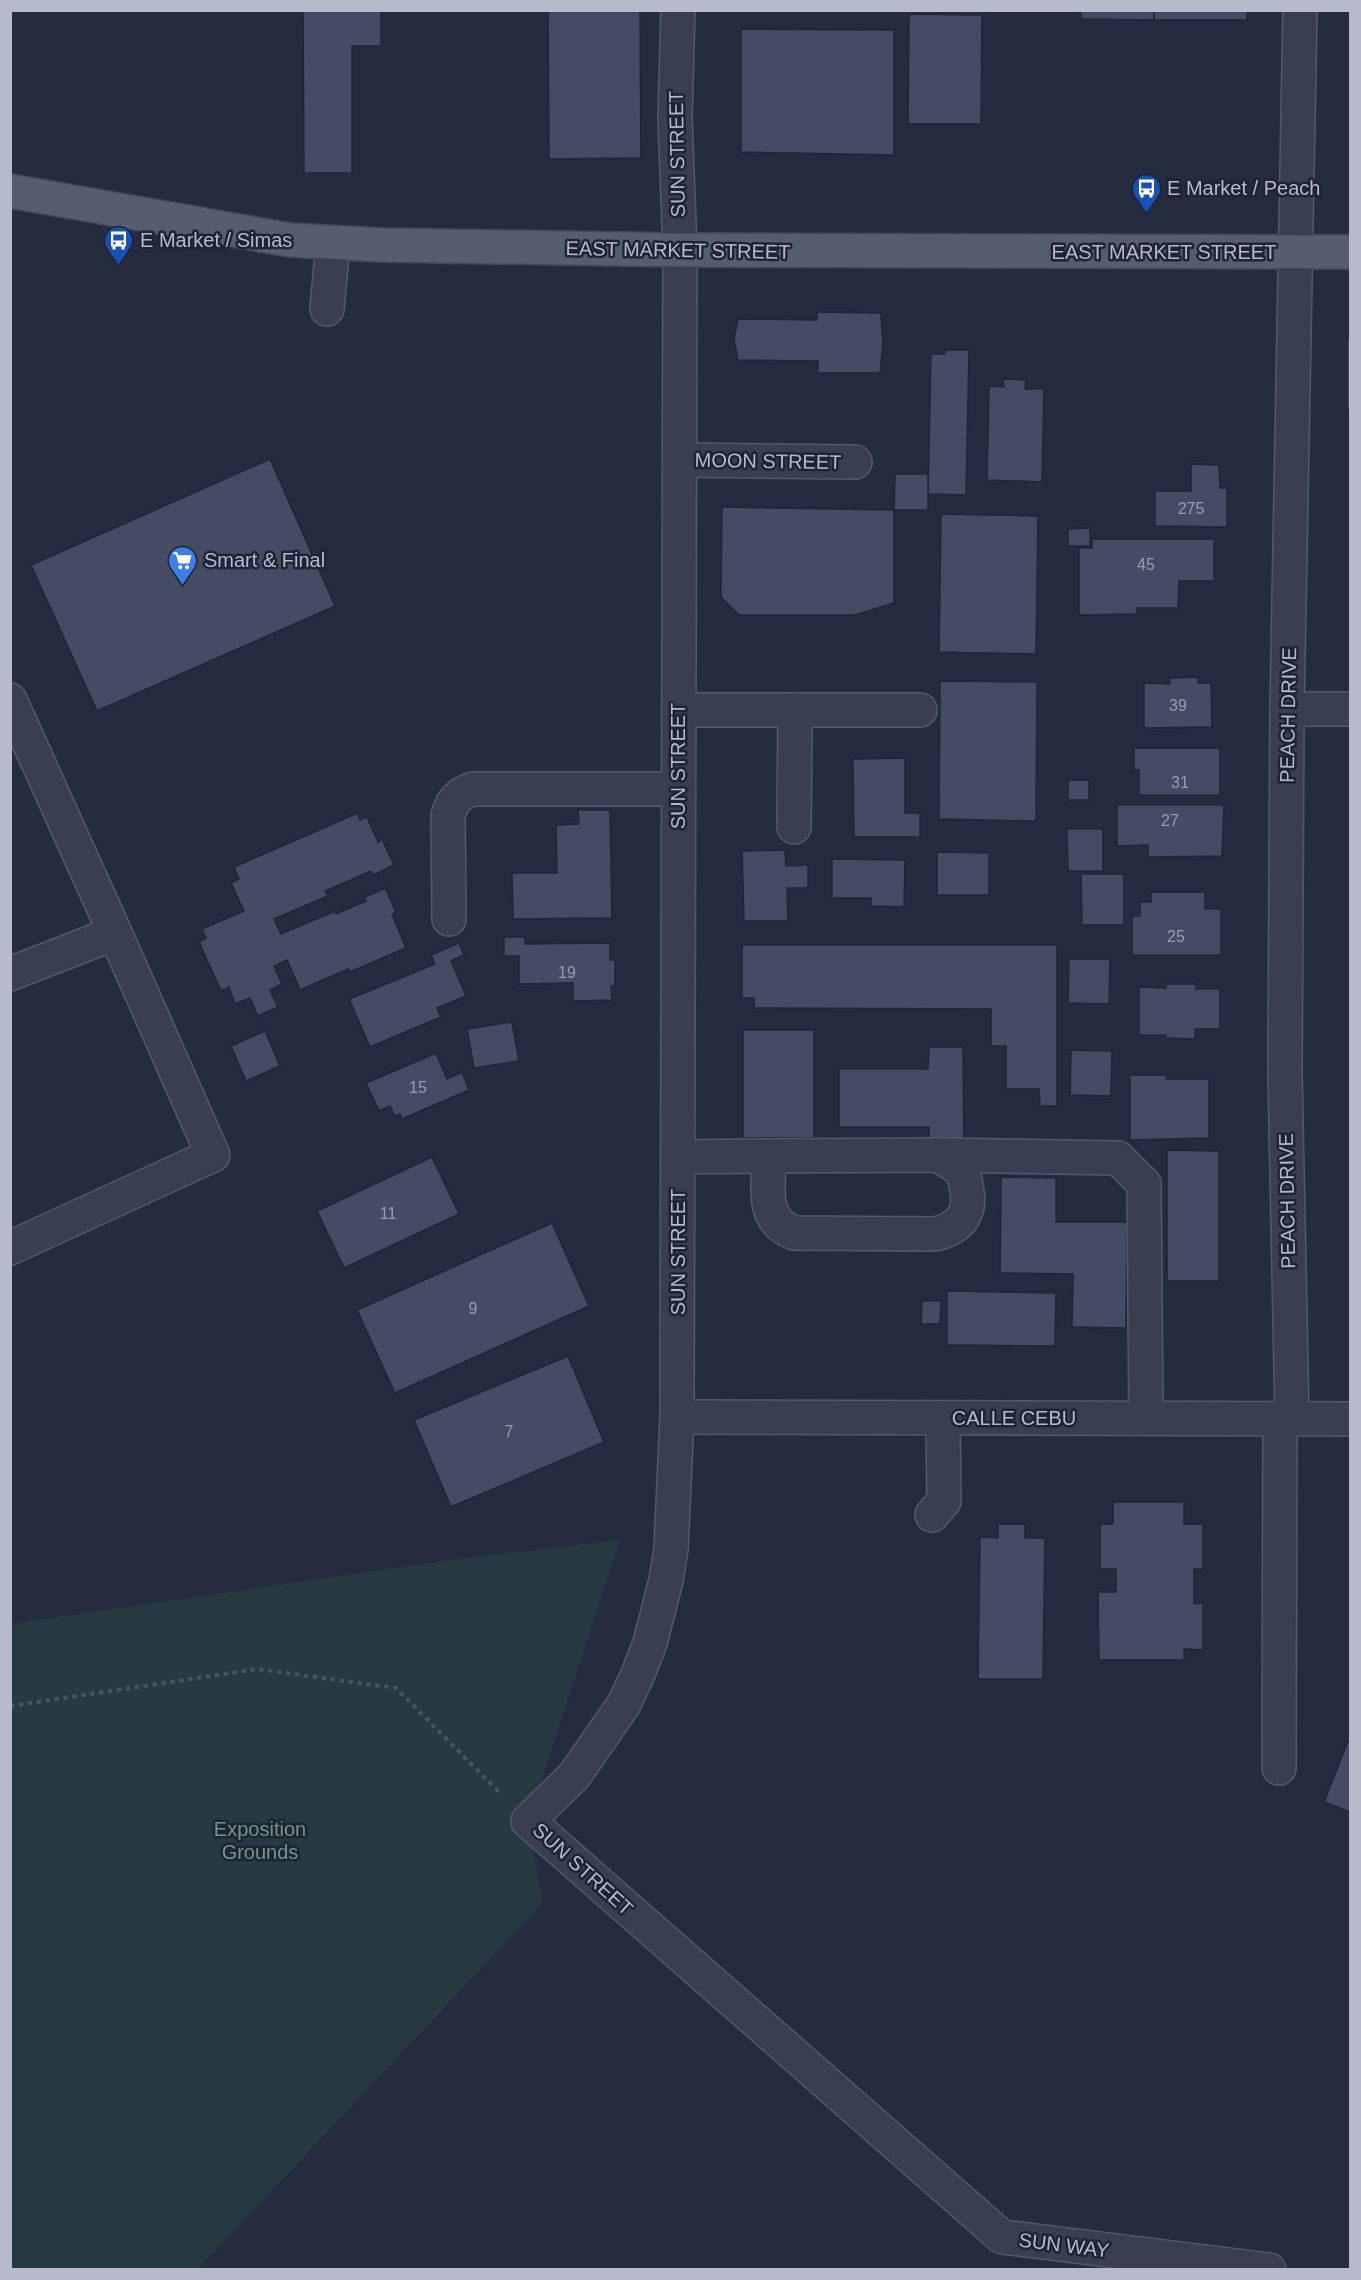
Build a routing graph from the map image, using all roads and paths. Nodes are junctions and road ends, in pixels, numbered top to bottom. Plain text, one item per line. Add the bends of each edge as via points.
1 (678, 10) edge
2 (1300, 10) edge
3 (10, 191) edge
4 (333, 243) junction
5 (680, 250) junction
6 (1297, 252) junction
7 (1350, 252) edge
8 (327, 309) dead end
9 (680, 460) junction
10 (855, 462) dead end
11 (10, 700) edge
12 (1287, 709) junction
13 (1350, 709) edge
14 (679, 710) junction
15 (795, 710) junction
16 (920, 710) dead end
17 (678, 789) junction
18 (794, 827) dead end
19 (449, 919) dead end
20 (116, 933) junction
21 (10, 974) edge
22 (936, 1155) junction
23 (769, 1156) junction
24 (679, 1157) junction
25 (10, 1248) edge
26 (677, 1417) junction
27 (943, 1418) junction
28 (1146, 1419) junction
29 (1286, 1419) junction
30 (1350, 1419) edge
31 (932, 1515) dead end
32 (10, 1706) edge
33 (1279, 1768) dead end
34 (528, 1821) junction
35 (1002, 2237) joint
36 (1269, 2270) edge

1 - 5 street, SUN STREET via 675,119
2 - 6 street, PEACH DRIVE
3 - 4 main road, EAST MARKET STREET via 290,240
4 - 5 main road, EAST MARKET STREET
4 - 8 street
5 - 6 main road, EAST MARKET STREET
5 - 9 street, SUN STREET
6 - 7 main road, EAST MARKET STREET
6 - 12 street, PEACH DRIVE
9 - 10 street, MOON STREET
9 - 14 street, SUN STREET
11 - 20 street
12 - 13 street
12 - 29 street, PEACH DRIVE
14 - 15 street
14 - 17 street, SUN STREET
15 - 16 street
15 - 18 street
17 - 19 street via 465,792 454,801 448,815
17 - 24 street, SUN STREET
20 - 21 street
20 - 25 street via 213,1155
22 - 23 street
22 - 23 street via 962,1172 969,1202 967,1212 956,1226 941,1233 924,1234 802,1234 785,1230 771,1215
22 - 28 street via 1118,1158 1144,1184
23 - 24 street
24 - 26 street, SUN STREET
26 - 27 street, CALLE CEBU
26 - 34 street, SUN STREET via 673,1521 666,1580 638,1674 618,1713 574,1776
27 - 28 street, CALLE CEBU
27 - 31 street via 944,1501
28 - 29 street, CALLE CEBU
29 - 30 street, CALLE CEBU
29 - 33 street, PEACH DRIVE
32 - 34 path via 257,1669 396,1688
34 - 35 street, SUN STREET
35 - 36 street, SUN WAY

